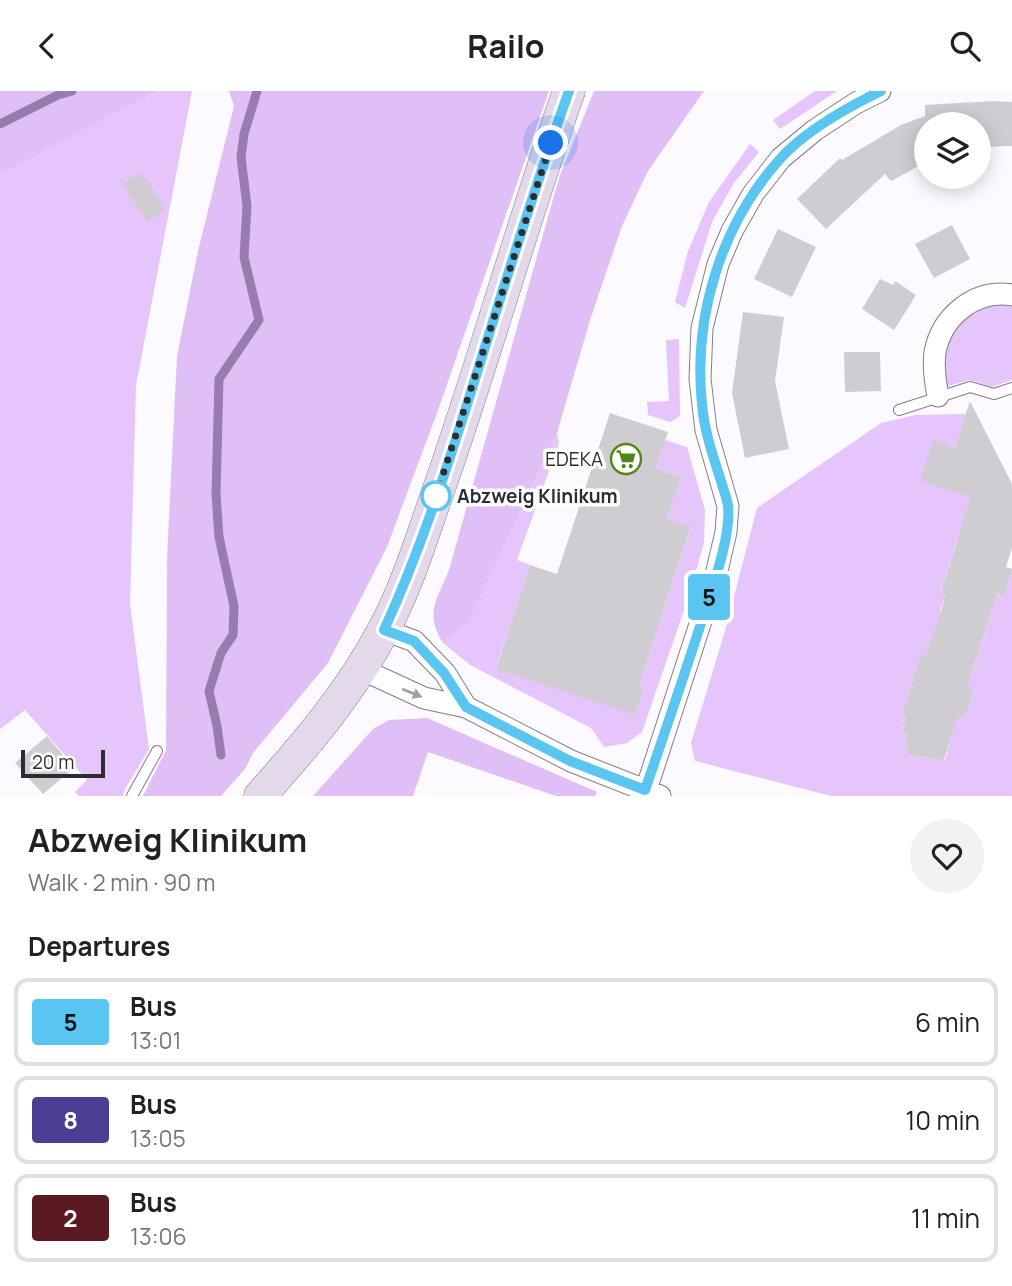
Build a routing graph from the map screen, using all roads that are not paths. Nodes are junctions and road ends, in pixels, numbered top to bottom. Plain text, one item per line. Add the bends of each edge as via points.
1 (569, 91) edge
2 (880, 91) edge
3 (1012, 295) edge
4 (1012, 389) edge
5 (938, 396) junction
6 (899, 410) dead end
7 (384, 630) junction
8 (361, 670) junction
9 (466, 707) junction
10 (158, 751) dead end
11 (650, 794) edge
12 (132, 796) edge
13 (260, 796) edge

1 - 7 main road via 454,445
2 - 11 street via 815,130 781,157 753,194 718,264 702,328 700,379 706,430 728,506 726,532
3 - 5 street via 977,298 953,316 936,351
4 - 5 lane via 994,394 970,387
5 - 6 lane
7 - 8 main road
7 - 9 street via 414,641 444,673
8 -> 9 street via 424,698
8 - 13 main road via 324,723
9 - 11 street via 570,761
10 - 12 lane

